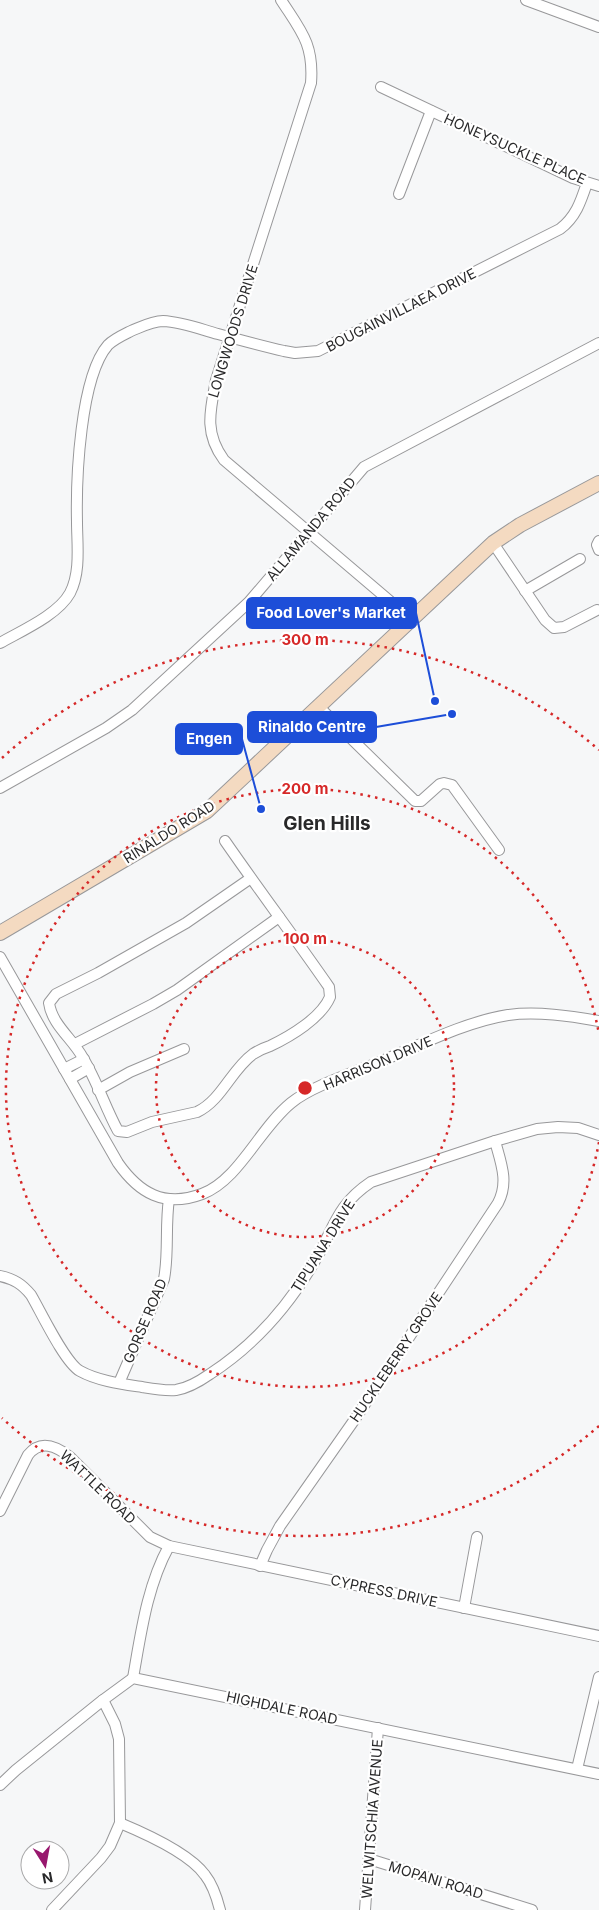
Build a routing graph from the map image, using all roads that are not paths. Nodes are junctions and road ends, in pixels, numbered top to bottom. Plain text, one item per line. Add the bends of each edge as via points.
1 (281, 0) edge
2 (526, 0) edge
3 (599, 27) edge
4 (381, 88) dead end
5 (431, 111) junction
6 (587, 182) junction
7 (599, 186) edge
8 (399, 194) dead end
9 (230, 338) junction
10 (599, 343) edge
11 (599, 483) edge
12 (309, 533) junction
13 (599, 541) edge
14 (493, 543) junction
15 (599, 550) edge
16 (580, 560) dead end
17 (525, 592) junction
18 (597, 610) dead end
19 (411, 619) junction
20 (0, 644) edge
21 (319, 707) junction
22 (0, 788) edge
23 (225, 841) dead end
24 (499, 850) dead end
25 (250, 878) junction
26 (279, 916) junction
27 (0, 933) edge
28 (0, 957) edge
29 (599, 1021) edge
30 (74, 1044) junction
31 (184, 1049) dead end
32 (86, 1063) junction
33 (64, 1069) junction
34 (70, 1079) junction
35 (98, 1090) junction
36 (599, 1135) edge
37 (495, 1141) junction
38 (170, 1199) junction
39 (0, 1276) edge
40 (119, 1383) junction
41 (0, 1511) edge
42 (477, 1537) dead end
43 (169, 1546) junction
44 (260, 1566) junction
45 (464, 1608) junction
46 (599, 1636) edge
47 (599, 1677) edge
48 (133, 1678) junction
49 (103, 1700) junction
50 (378, 1728) junction
51 (577, 1769) junction
52 (599, 1774) edge
53 (0, 1785) edge
54 (120, 1823) junction
55 (370, 1859) junction
56 (52, 1910) edge
57 (220, 1910) edge
58 (365, 1910) edge
59 (532, 1910) edge

1 - 9 street, LONGWOODS DRIVE via 303,34 310,52 311,83
2 - 3 street
4 - 5 street, HONEYSUCKLE PLACE
5 - 6 street, HONEYSUCKLE PLACE
5 - 8 street, HONEYSUCKLE PLACE
6 - 7 street, HONEYSUCKLE PLACE
6 - 9 street, BOUGAINVILLAEA DRIVE via 575,213 560,229 330,346 318,351 295,353
9 - 12 street, LONGWOODS DRIVE via 210,408 213,441 224,460
9 - 20 street, BOUGAINVILLAEA DRIVE via 161,321 144,325 108,345 89,389 81,435 76,486 77,558 70,594 47,616
10 - 12 street, ALLAMANDA ROAD via 364,467
11 - 14 street, RINALDO ROAD
12 - 19 street, LONGWOODS DRIVE
12 - 22 street, ALLAMANDA ROAD via 249,602 132,710
13 - 15 street via 596,545
14 - 17 street
14 - 19 street, RINALDO ROAD
16 - 17 street
17 - 18 street via 544,620 554,628 564,627
19 - 21 street, RINALDO ROAD
21 - 24 street via 411,798 418,802 440,784 452,785
21 - 27 street, RINALDO ROAD via 207,811
23 - 25 street
25 - 26 street
25 - 30 street via 186,922 56,994 49,1002 50,1007
26 - 30 street via 177,990
26 - 35 street via 330,992 328,1001 312,1020 252,1055 211,1103 197,1112 121,1132
28 - 33 street, HARRISON DRIVE
29 - 38 street, HARRISON DRIVE via 550,1015 510,1015 482,1021 352,1073 291,1103 215,1189
30 - 32 street
31 - 35 street
32 - 33 street
32 - 34 street
32 - 35 street
33 - 34 street, HARRISON DRIVE
34 - 38 street, HARRISON DRIVE via 130,1180 142,1190
36 - 37 street, TIPUANA DRIVE via 578,1128 558,1127 537,1129
37 - 40 street, TIPUANA DRIVE via 371,1182 357,1192 347,1202 299,1287 266,1328 235,1357 194,1385 160,1390
37 - 44 street, HUCKLEBERRY GROVE via 504,1173 503,1194 498,1204 280,1526
38 - 40 street, GORSE ROAD via 166,1216 167,1265 164,1279
39 - 40 street, TIPUANA DRIVE via 14,1279 31,1295 69,1362 78,1371
41 - 43 street, WATTLE ROAD via 28,1455 40,1446 50,1445 70,1457 150,1537
42 - 45 street
43 - 44 street, CYPRESS DRIVE
43 - 48 street via 152,1586
44 - 45 street, CYPRESS DRIVE
45 - 46 street, CYPRESS DRIVE
47 - 51 street
48 - 49 street
48 - 50 street, HIGHDALE ROAD
49 - 53 street
49 - 54 street via 119,1739
50 - 51 street, HIGHDALE ROAD
50 - 55 street, WELWITSCHIA AVENUE
51 - 52 street, HIGHDALE ROAD
54 - 56 street via 101,1858
54 - 57 street via 198,1866 212,1886
55 - 58 street, WELWITSCHIA AVENUE
55 - 59 street, MOPANI ROAD

